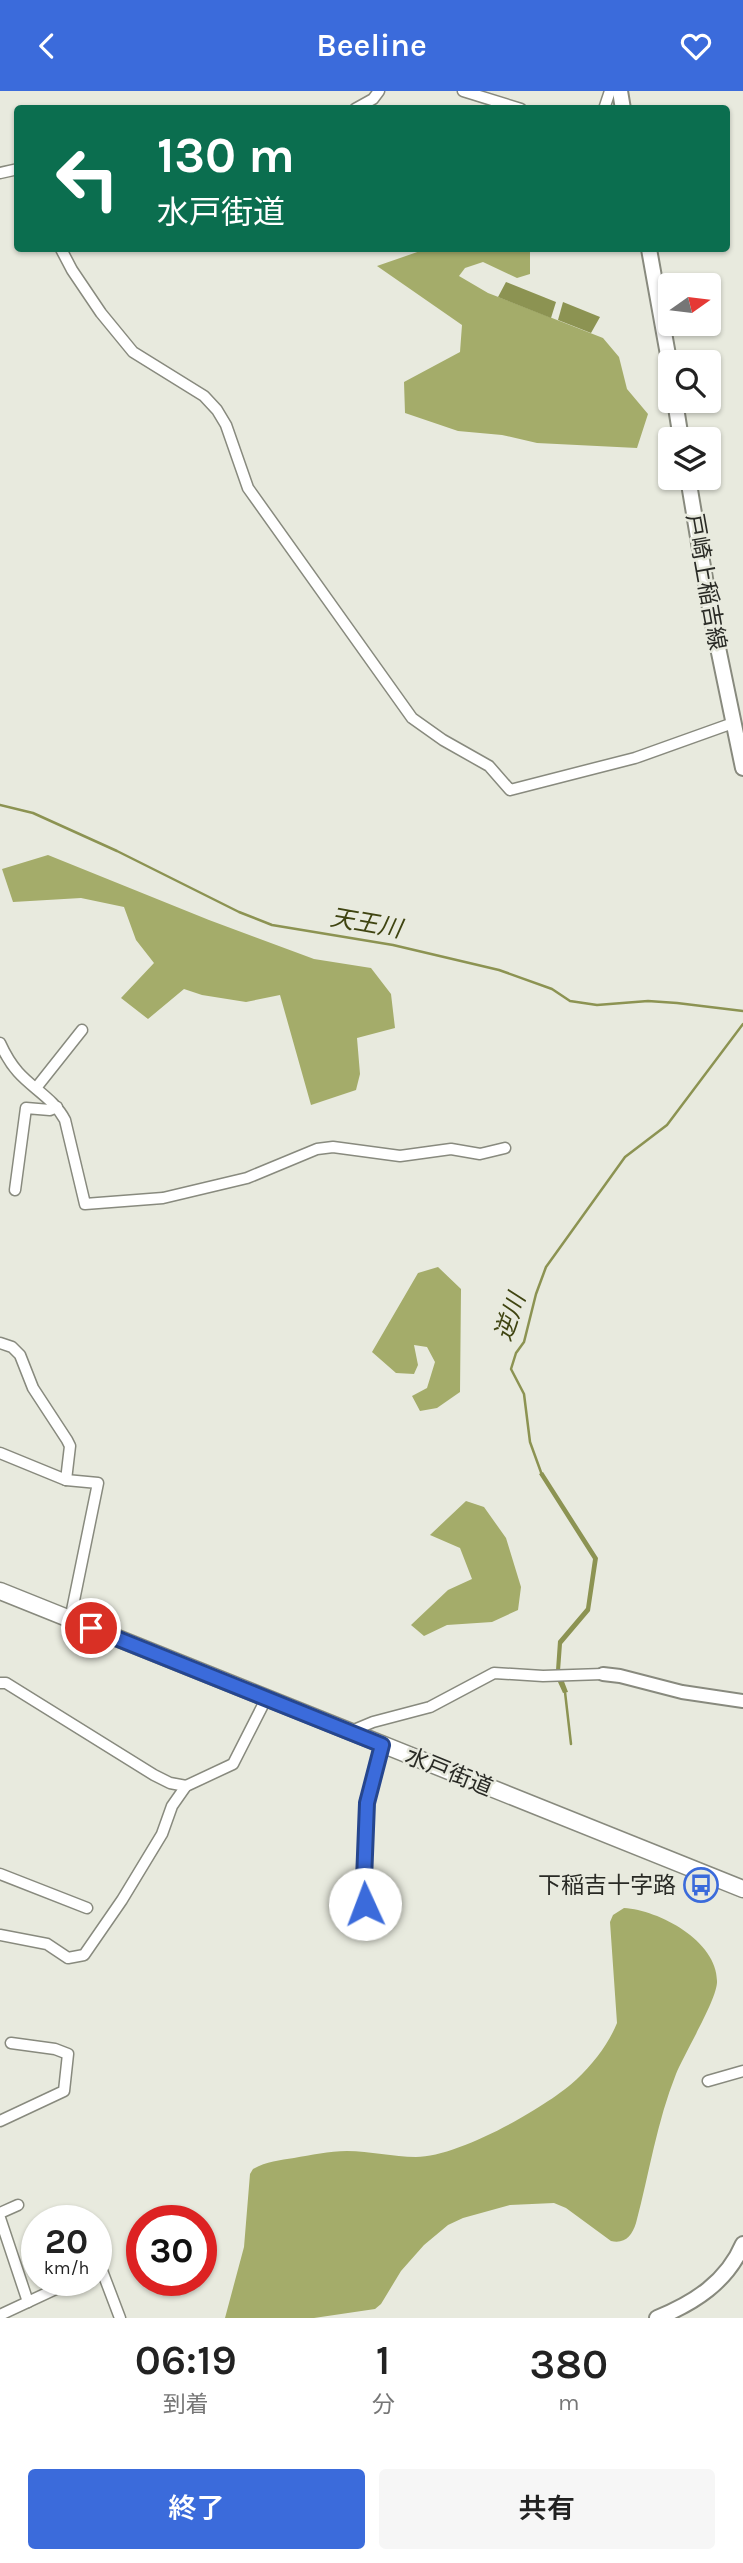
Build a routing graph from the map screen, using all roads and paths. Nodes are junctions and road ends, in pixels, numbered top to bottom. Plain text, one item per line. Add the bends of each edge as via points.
1 (379, 91) edge
2 (463, 91) edge
3 (362, 105) edge
4 (508, 105) edge
5 (63, 252) edge
6 (650, 252) edge
7 (667, 350) edge
8 (690, 490) edge
9 (733, 723) junction
10 (743, 768) edge
11 (82, 1030) dead end
12 (0, 1044) edge
13 (36, 1088) junction
14 (57, 1107) junction
15 (505, 1148) dead end
16 (15, 1190) dead end
17 (0, 1343) edge
18 (0, 1453) edge
19 (66, 1480) junction
20 (0, 1591) edge
21 (70, 1620) junction
22 (603, 1674) joint
23 (0, 1683) edge
24 (266, 1699) junction
25 (743, 1701) edge
26 (349, 1732) junction
27 (382, 1745) junction
28 (186, 1786) junction
29 (0, 1874) edge
30 (743, 1889) edge
31 (88, 1908) dead end
32 (367, 1928) dead end
33 (0, 1935) edge
34 (11, 2043) dead end
35 (743, 2071) edge
36 (708, 2081) dead end
37 (0, 2121) edge
38 (18, 2205) dead end
39 (0, 2215) edge
40 (743, 2244) edge
41 (41, 2296) edge
42 (112, 2296) edge
43 (28, 2302) junction
44 (0, 2315) edge
45 (120, 2318) edge
46 (657, 2318) edge

1 - 3 street
2 - 4 street
5 - 9 street via 101,313 133,352 204,396 217,410 248,488 412,718 489,766 510,790 635,758
6 - 7 main road
8 - 9 main road, 戸崎上稲吉線
9 - 10 main road, 戸崎上稲吉線
11 - 13 street
12 - 13 street via 19,1073
13 - 14 street
14 - 15 street via 71,1137 85,1204 163,1198 247,1178 325,1148 400,1156 451,1149 480,1154
14 - 16 street via 26,1108
17 - 19 street via 20,1355 33,1388 70,1446
18 - 19 street
19 - 21 street via 98,1483
20 - 21 highway, 水戸街道
21 - 24 highway, 水戸街道
22 - 25 street
22 - 26 street via 494,1673 430,1707
23 - 28 street via 154,1775
24 - 26 highway, 水戸街道
24 - 28 street via 233,1764
26 - 27 highway, 水戸街道
27 - 30 highway, 水戸街道
27 - 32 street via 367,1803
28 - 33 street via 162,1834 84,1955 68,1958 47,1944
29 - 31 street
34 - 37 street via 68,2055 64,2091
35 - 36 street
38 - 39 street
39 - 43 street
40 - 46 main road via 707,2292
41 - 43 street
42 - 45 street
43 - 44 street

